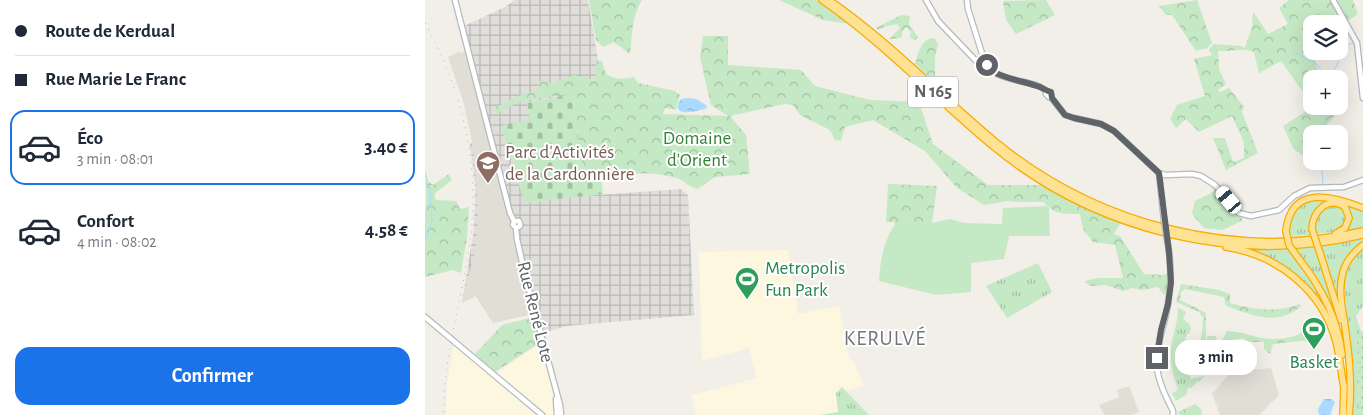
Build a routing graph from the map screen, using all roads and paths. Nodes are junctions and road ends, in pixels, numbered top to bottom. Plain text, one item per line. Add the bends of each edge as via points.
1 (455, 0) edge
2 (822, 0) edge
3 (829, 0) edge
4 (926, 0) edge
5 (967, 0) edge
6 (1333, 0) edge
7 (985, 65) junction
8 (1363, 98) edge
9 (1159, 173) junction
10 (1363, 180) edge
11 (1363, 208) edge
12 (1363, 231) edge
13 (1363, 235) edge
14 (1317, 239) junction
15 (1208, 241) junction
16 (1363, 245) edge
17 (425, 317) edge
18 (1343, 388) junction
19 (557, 396) junction
20 (1349, 413) edge
21 (543, 415) edge
22 (557, 415) edge
23 (561, 415) edge
24 (1173, 415) edge
25 (1343, 415) edge

1 - 19 street, Rue René Lote via 510,213 520,224 516,228 517,239
2 - 15 highway, N 165 via 877,42 995,148 1045,182 1122,220
3 - 14 highway, N 165 via 873,33 1010,153 1047,179 1086,200 1154,226 1200,236 1264,242
4 - 7 street via 946,32 979,64
5 - 7 street
6 - 8 street via 1357,43
7 - 9 street via 997,75 1042,87 1065,115 1101,124 1114,131
9 - 10 street via 1201,176 1215,185 1239,213 1251,216 1279,210 1311,188 1344,187
9 - 24 street, bridge via 1171,282 1157,358 1159,378
11 - 18 highway, bridge via 1332,197 1308,199 1293,210 1286,231 1289,245 1319,287 1334,318 1341,345
12 - 14 highway, N 165
13 - 15 highway, N 165 via 1283,246
14 - 20 highway, bridge via 1343,230 1348,222 1343,205 1336,203 1322,207 1315,215 1312,229 1343,328
15 - 18 highway via 1264,258 1304,285 1318,303 1331,329
16 - 20 highway via 1343,270 1340,286 1350,374
17 - 21 street
18 - 25 highway
19 - 22 street, Rue René Lote
19 - 23 street, Rue René Lote

